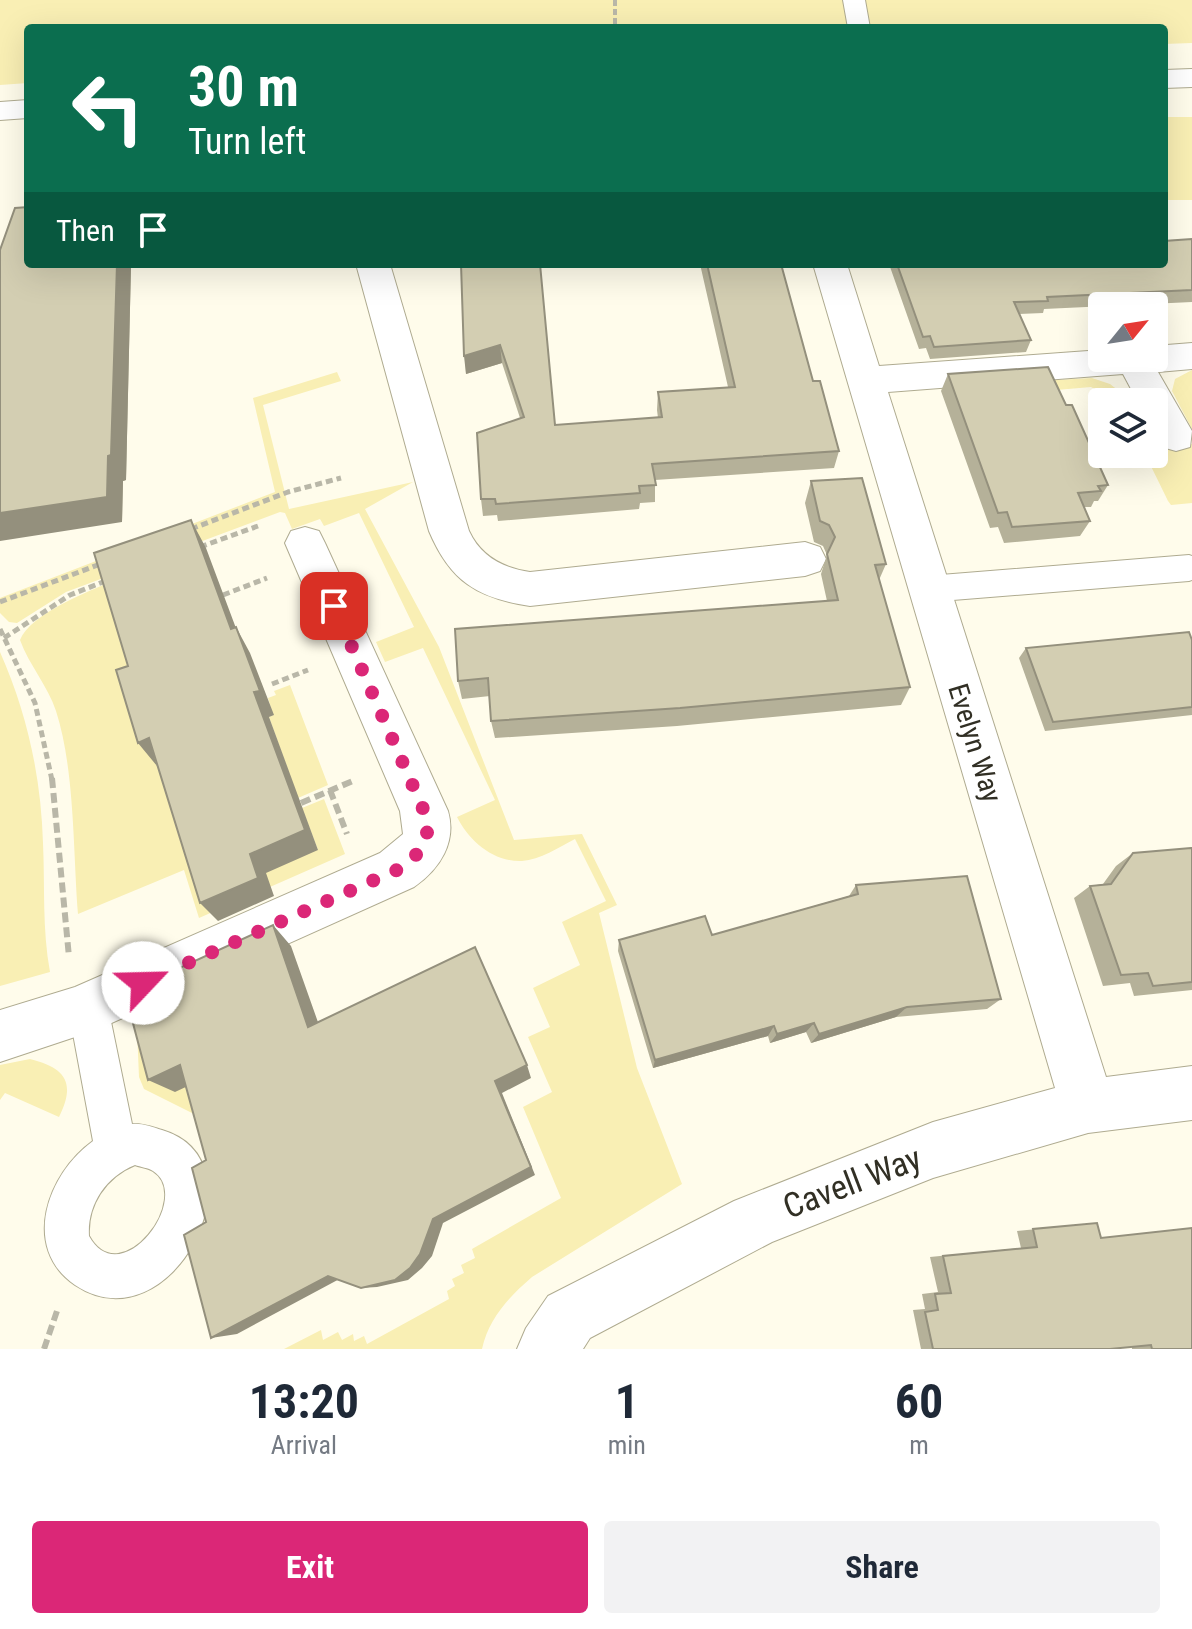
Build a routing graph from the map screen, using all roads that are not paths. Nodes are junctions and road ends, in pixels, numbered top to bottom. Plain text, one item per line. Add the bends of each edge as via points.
1 (854, 0) edge
2 (858, 24) edge
3 (1192, 78) edge
4 (1168, 79) edge
5 (24, 109) edge
6 (0, 111) edge
7 (374, 268) edge
8 (831, 268) edge
9 (1192, 356) edge
10 (1168, 358) edge
11 (1088, 363) edge
12 (1140, 372) edge
13 (866, 380) junction
14 (1176, 437) dead end
15 (305, 543) road end
16 (805, 559) dead end
17 (1189, 568) dead end
18 (928, 589) junction
19 (83, 1010) junction
20 (0, 1036) edge
21 (1192, 1093) edge
22 (1088, 1106) junction
23 (116, 1149) dead end
24 (547, 1349) edge

1 - 2 lane
3 - 4 street
5 - 6 street
7 - 16 street via 449,531 476,571 501,584 530,589
8 - 13 street, Evelyn Way
9 - 10 street
11 - 13 street
12 - 14 street
13 - 18 street, Evelyn Way
15 - 19 street via 426,817 422,852 397,870
17 - 18 lane
18 - 22 street, Evelyn Way
19 - 20 street
19 - 23 lane
21 - 22 street, Cavell Way
22 - 24 street, Cavell Way via 933,1150 754,1221 569,1317

